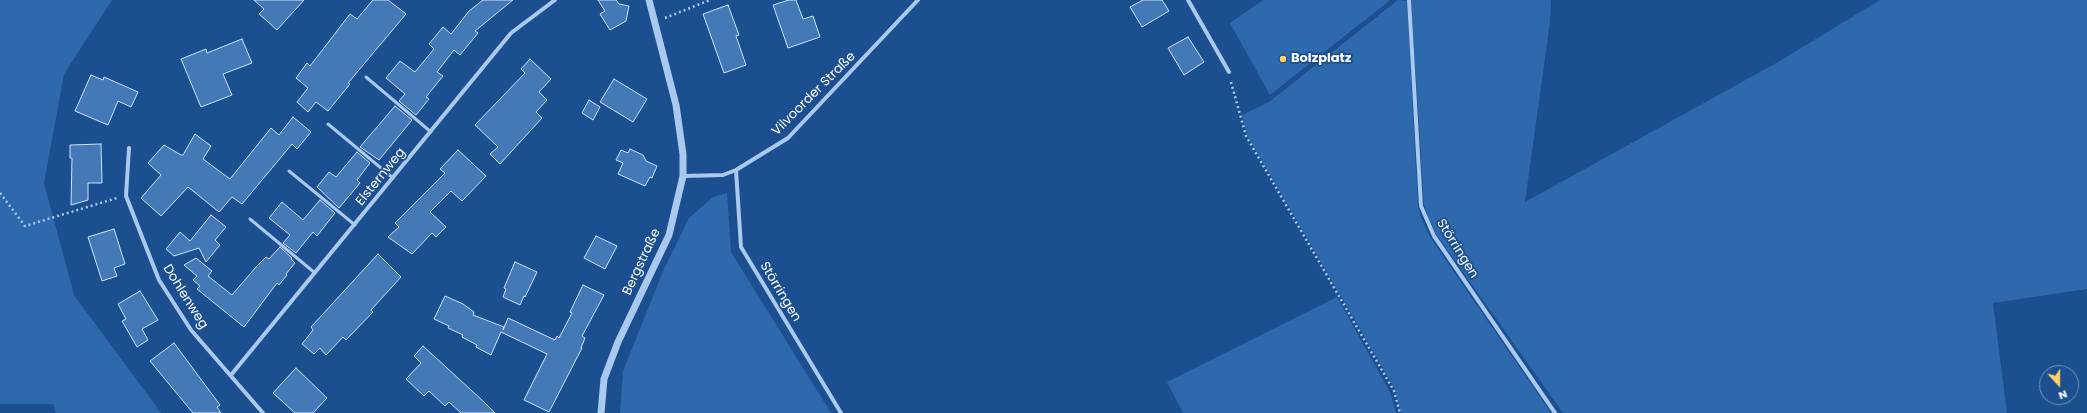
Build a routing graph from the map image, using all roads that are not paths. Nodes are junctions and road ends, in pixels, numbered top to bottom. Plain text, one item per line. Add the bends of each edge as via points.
1 (554, 0) edge
2 (649, 0) edge
3 (918, 0) edge
4 (1188, 0) edge
5 (1409, 0) edge
6 (1228, 72) road end
7 (366, 77) dead end
8 (328, 124) dead end
9 (431, 132) junction
10 (129, 148) dead end
11 (736, 170) junction
12 (289, 171) dead end
13 (683, 176) junction
14 (393, 178) junction
15 (250, 218) dead end
16 (354, 225) junction
17 (315, 273) junction
18 (231, 375) junction
19 (263, 413) edge
20 (600, 413) edge
21 (841, 413) edge
22 (1555, 413) edge

1 - 9 street, Elsternweg via 512,33
2 - 13 street, Bergstraße via 676,105
3 - 11 street, Vilvoorder Straße via 788,138
4 - 6 street
5 - 22 street, Störringen via 1421,206 1434,236
7 - 9 lane
8 - 14 lane
9 - 14 street, Elsternweg
10 - 18 street, Dohlenweg via 126,196 159,280 191,330
11 - 13 street, Vilvoorder Straße via 723,175
11 - 21 street, Störringen via 741,247
12 - 16 lane
13 - 20 street, Bergstraße via 669,235 618,342 604,379
14 - 16 street, Elsternweg
15 - 17 lane
16 - 17 street, Elsternweg
17 - 18 street, Elsternweg
18 - 19 street, Dohlenweg

